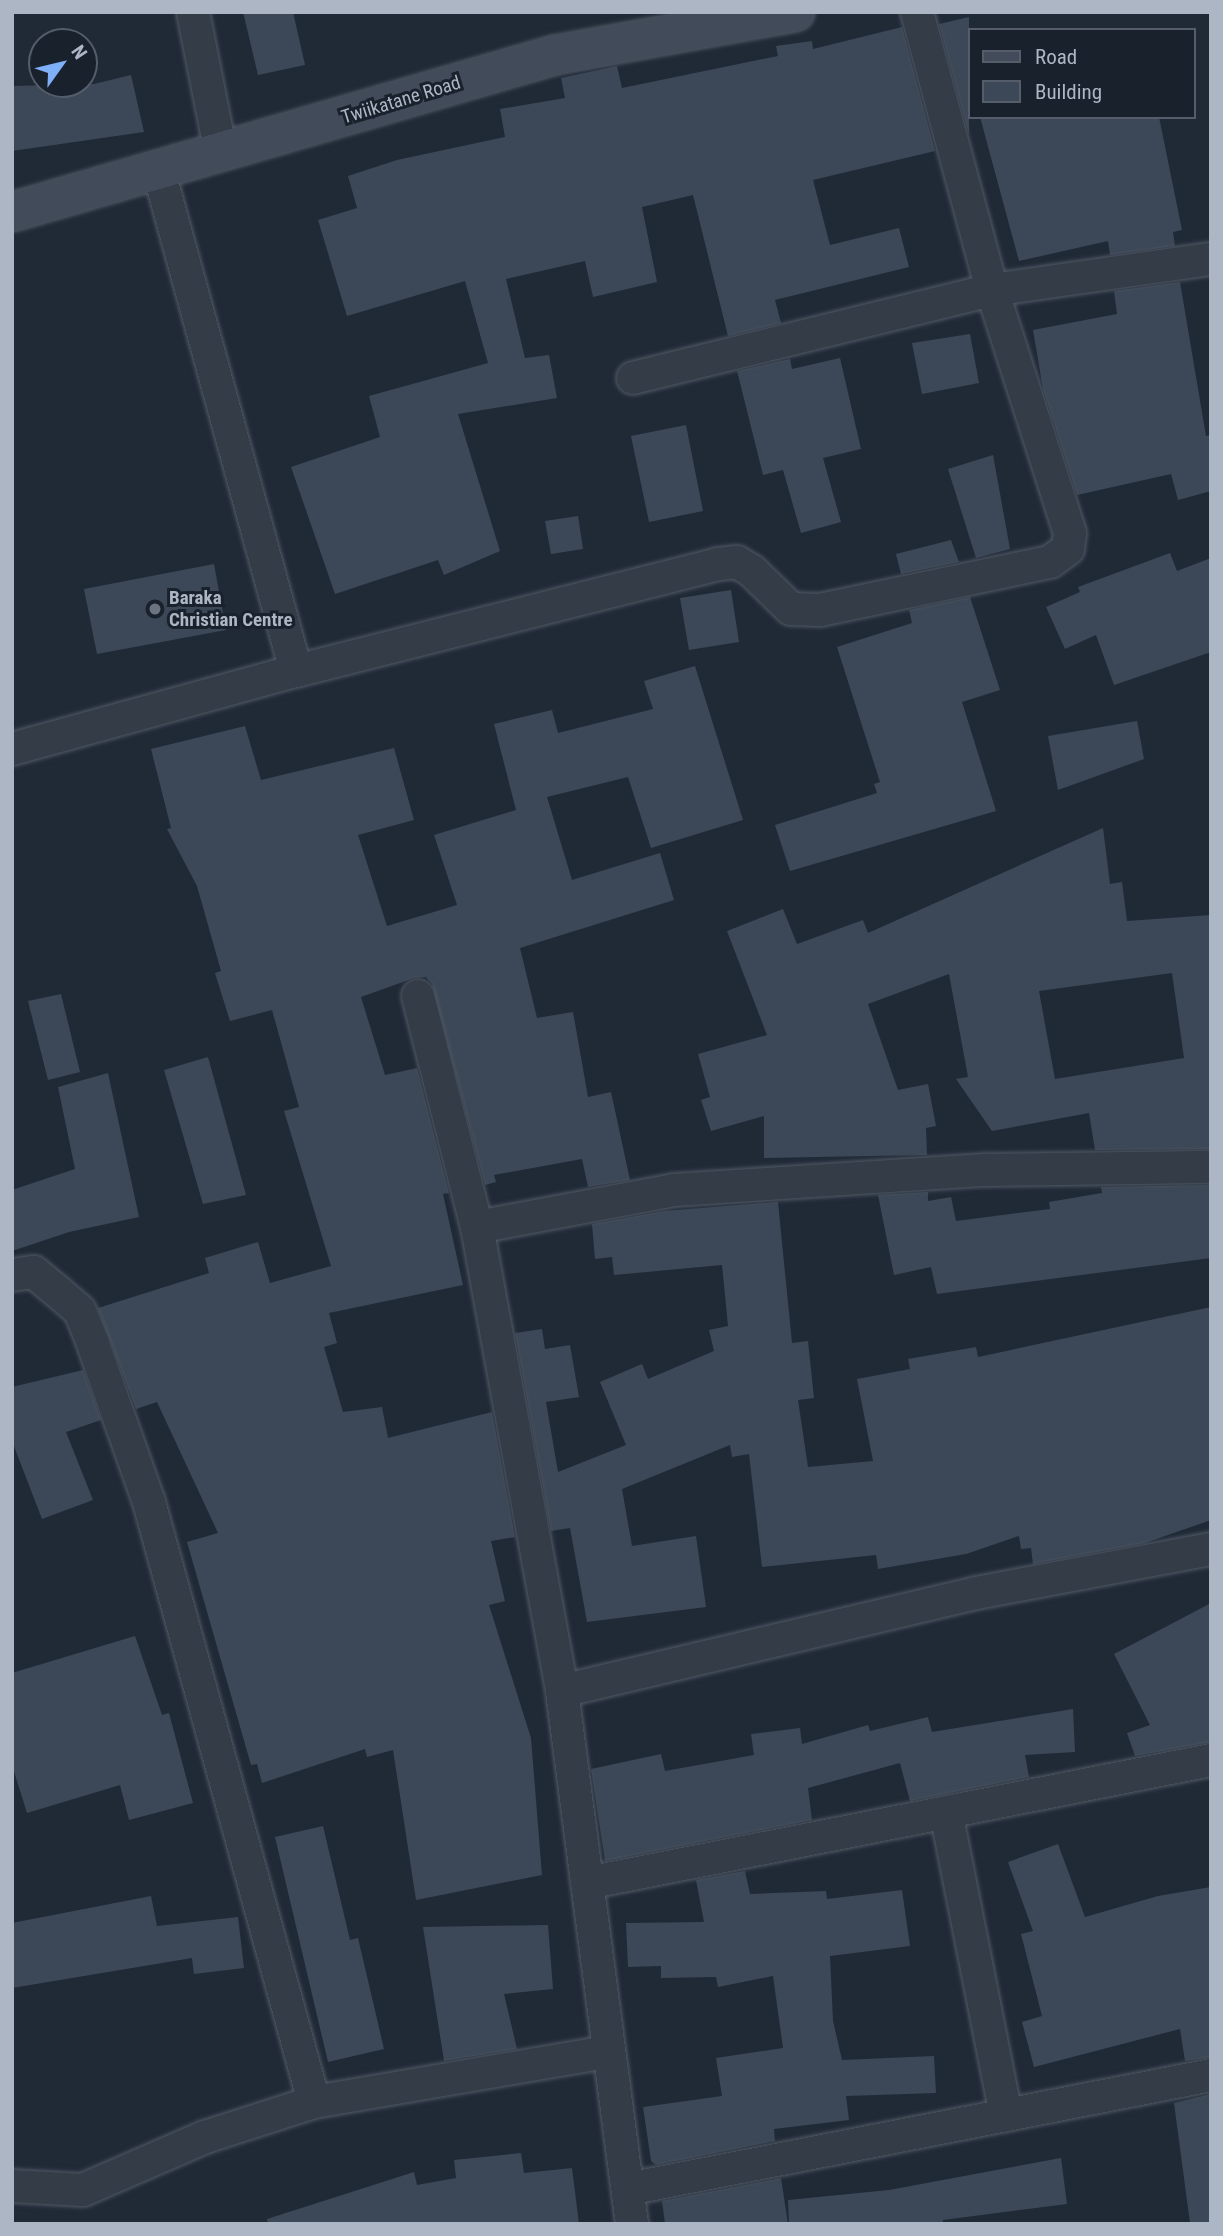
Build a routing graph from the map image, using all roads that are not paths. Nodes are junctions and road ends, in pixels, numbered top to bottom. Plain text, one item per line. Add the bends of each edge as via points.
1 (193, 12) edge
2 (795, 12) edge
3 (917, 12) edge
4 (221, 154) junction
5 (159, 172) junction
6 (12, 212) edge
7 (1211, 259) edge
8 (992, 290) junction
9 (633, 378) dead end
10 (296, 671) junction
11 (12, 748) edge
12 (418, 996) dead end
13 (1211, 1167) edge
14 (477, 1227) junction
15 (12, 1275) edge
16 (1211, 1549) edge
17 (562, 1691) junction
18 (1211, 1760) edge
19 (946, 1812) junction
20 (587, 1883) junction
21 (607, 2052) junction
22 (1211, 2074) edge
23 (314, 2102) junction
24 (1006, 2115) junction
25 (12, 2186) edge
26 (628, 2189) junction
27 (632, 2224) edge

1 - 4 street
2 - 4 main road, Twiikatane Road via 555,55
3 - 8 street
4 - 5 main road, Twiikatane Road
5 - 6 main road, Twiikatane Road
5 - 10 street
7 - 8 street
8 - 9 street
8 - 10 street via 1070,533 1068,549 1050,562 820,610 791,609 752,571 737,562 718,564
10 - 11 street
12 - 14 street
13 - 14 street via 985,1170 674,1190
14 - 17 street
15 - 23 street via 34,1272 57,1291 79,1311 93,1344 149,1502
16 - 17 street via 976,1593
17 - 20 street
18 - 19 street
19 - 20 street
19 - 24 street
20 - 21 street
21 - 23 street
21 - 26 street
22 - 24 street
23 - 25 street via 205,2137 83,2190
24 - 26 street
26 - 27 street

